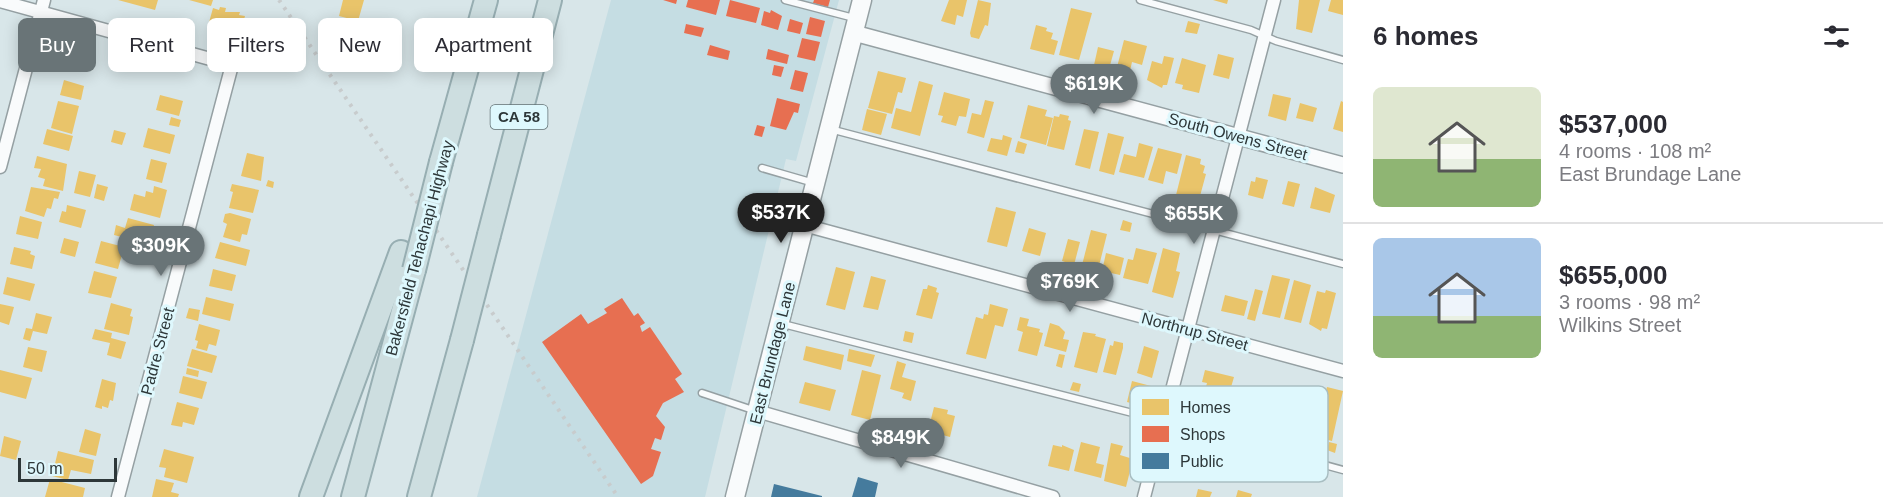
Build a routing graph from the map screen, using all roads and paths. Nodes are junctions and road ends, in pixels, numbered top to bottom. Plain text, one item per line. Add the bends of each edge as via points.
1 (486, 0) edge
2 (550, 0) edge
3 (785, 0) edge
4 (862, 0) edge
5 (1140, 0) edge
6 (1274, 0) edge
7 (0, 1) edge
8 (43, 6) edge
9 (856, 26) junction
10 (1264, 35) junction
11 (1343, 60) edge
12 (829, 128) junction
13 (1238, 136) junction
14 (1343, 165) edge
15 (0, 167) edge
16 (762, 168) dead end
17 (815, 183) junction
18 (804, 225) junction
19 (1214, 229) junction
20 (407, 261) junction
21 (1343, 264) edge
22 (779, 323) junction
23 (1188, 329) junction
24 (1343, 371) edge
25 (1173, 386) edge
26 (702, 393) dead end
27 (757, 411) junction
28 (1130, 412) edge
29 (1328, 466) edge
30 (1343, 470) edge
31 (1148, 482) edge
32 (118, 497) edge
33 (311, 497) edge
34 (353, 497) edge
35 (420, 497) edge
36 (735, 497) edge
37 (1053, 497) edge
38 (1144, 497) edge

1 - 20 highway, Bakersfield Tehachapi Highway, bridge via 441,162
2 - 35 highway, CA 58, bridge
3 - 9 lane
4 - 9 main road, East Brundage Lane
5 - 10 lane
6 - 10 street
7 - 8 street
8 - 15 street
8 - 32 street, Padre Street via 232,65
9 - 12 main road, East Brundage Lane
9 - 13 street, South Owens Street
10 - 11 lane
10 - 13 street
12 - 17 main road, East Brundage Lane
12 - 19 lane
13 - 14 street, South Owens Street
13 - 19 street
16 - 17 lane
17 - 18 main road, East Brundage Lane
18 - 22 main road, East Brundage Lane
18 - 23 street, Northrup Street
19 - 21 lane
19 - 23 street
20 - 33 highway
20 - 34 highway, Bakersfield Tehachapi Highway
22 - 27 main road, East Brundage Lane
22 - 28 lane
23 - 24 street, Northrup Street
23 - 25 street
26 - 27 lane
27 - 36 main road, East Brundage Lane
27 - 37 street
29 - 30 lane
31 - 38 street

